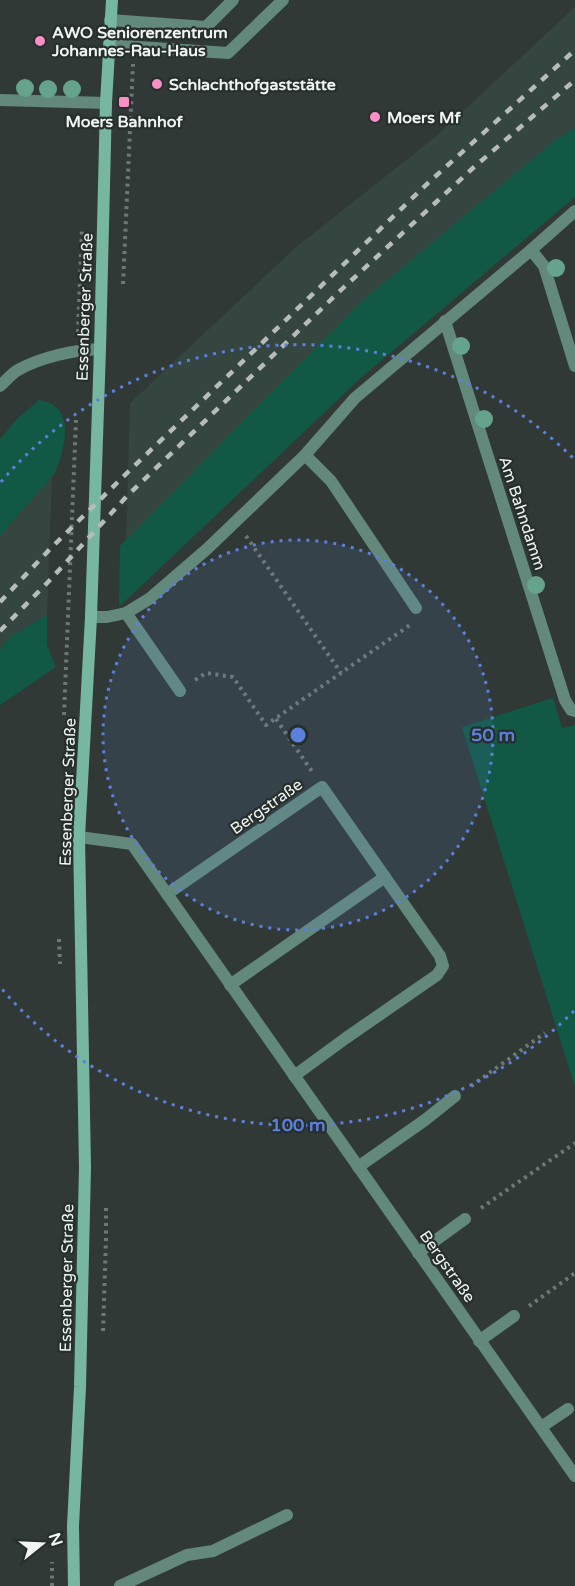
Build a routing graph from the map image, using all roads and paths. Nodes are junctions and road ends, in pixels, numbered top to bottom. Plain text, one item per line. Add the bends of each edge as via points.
1 (111, 0) edge
2 (233, 0) edge
3 (283, 0) edge
4 (110, 20) junction
5 (109, 45) junction
6 (133, 46) junction
7 (0, 100) edge
8 (106, 103) junction
9 (575, 211) edge
10 (531, 250) junction
11 (123, 286) dead end
12 (445, 321) junction
13 (100, 349) junction
14 (575, 366) edge
15 (0, 386) edge
16 (305, 455) junction
17 (236, 521) junction
18 (416, 608) joint
19 (126, 613) junction
20 (91, 617) junction
21 (341, 673) junction
22 (180, 691) joint
23 (575, 711) edge
24 (276, 719) junction
25 (322, 787) junction
26 (79, 837) junction
27 (385, 877) junction
28 (167, 894) junction
29 (230, 985) junction
30 (545, 1033) dead end
31 (294, 1076) junction
32 (455, 1096) joint
33 (575, 1143) edge
34 (358, 1167) junction
35 (106, 1204) dead end
36 (465, 1219) joint
37 (418, 1252) junction
38 (575, 1273) edge
39 (514, 1316) joint
40 (480, 1341) junction
41 (102, 1342) dead end
42 (568, 1408) dead end
43 (541, 1427) junction
44 (575, 1476) edge
45 (287, 1515) dead end
46 (74, 1586) edge
47 (120, 1586) edge

1 - 4 street, Essenberger Straße
2 - 4 street via 206,27
3 - 6 street via 228,53
4 - 5 street, Essenberger Straße
5 - 6 street
5 - 8 street, Essenberger Straße
6 - 11 path
7 - 8 street
8 - 13 street, Essenberger Straße
9 - 10 street
10 - 12 street
10 - 14 street via 544,266
12 - 16 street via 355,398
12 - 23 street, Am Bahndamm via 565,700
13 - 15 street via 78,350 38,362 16,371
13 - 20 street, Essenberger Straße
16 - 17 street
16 - 18 street via 331,481
17 - 19 street via 149,599
17 - 21 path
18 - 21 path via 420,618
19 - 20 street
19 - 22 street
20 - 26 street, Essenberger Straße
21 - 24 path
22 - 24 path via 206,673 233,678 266,725
24 - 25 path
25 - 27 street, Bergstraße
25 - 28 street, Bergstraße
26 - 28 street, Bergstraße via 132,844
26 - 46 street, Essenberger Straße via 85,1167
27 - 29 street
27 - 31 street, Bergstraße via 443,966 437,975
28 - 29 street, Bergstraße
29 - 31 street, Bergstraße
30 - 32 path
31 - 34 street, Bergstraße
32 - 34 street
33 - 36 path
34 - 37 street, Bergstraße
35 - 41 path
36 - 37 street
37 - 40 street, Bergstraße
38 - 39 path
39 - 40 street
40 - 43 street, Bergstraße
42 - 43 street
43 - 44 street, Bergstraße
45 - 47 street via 213,1551 187,1555

